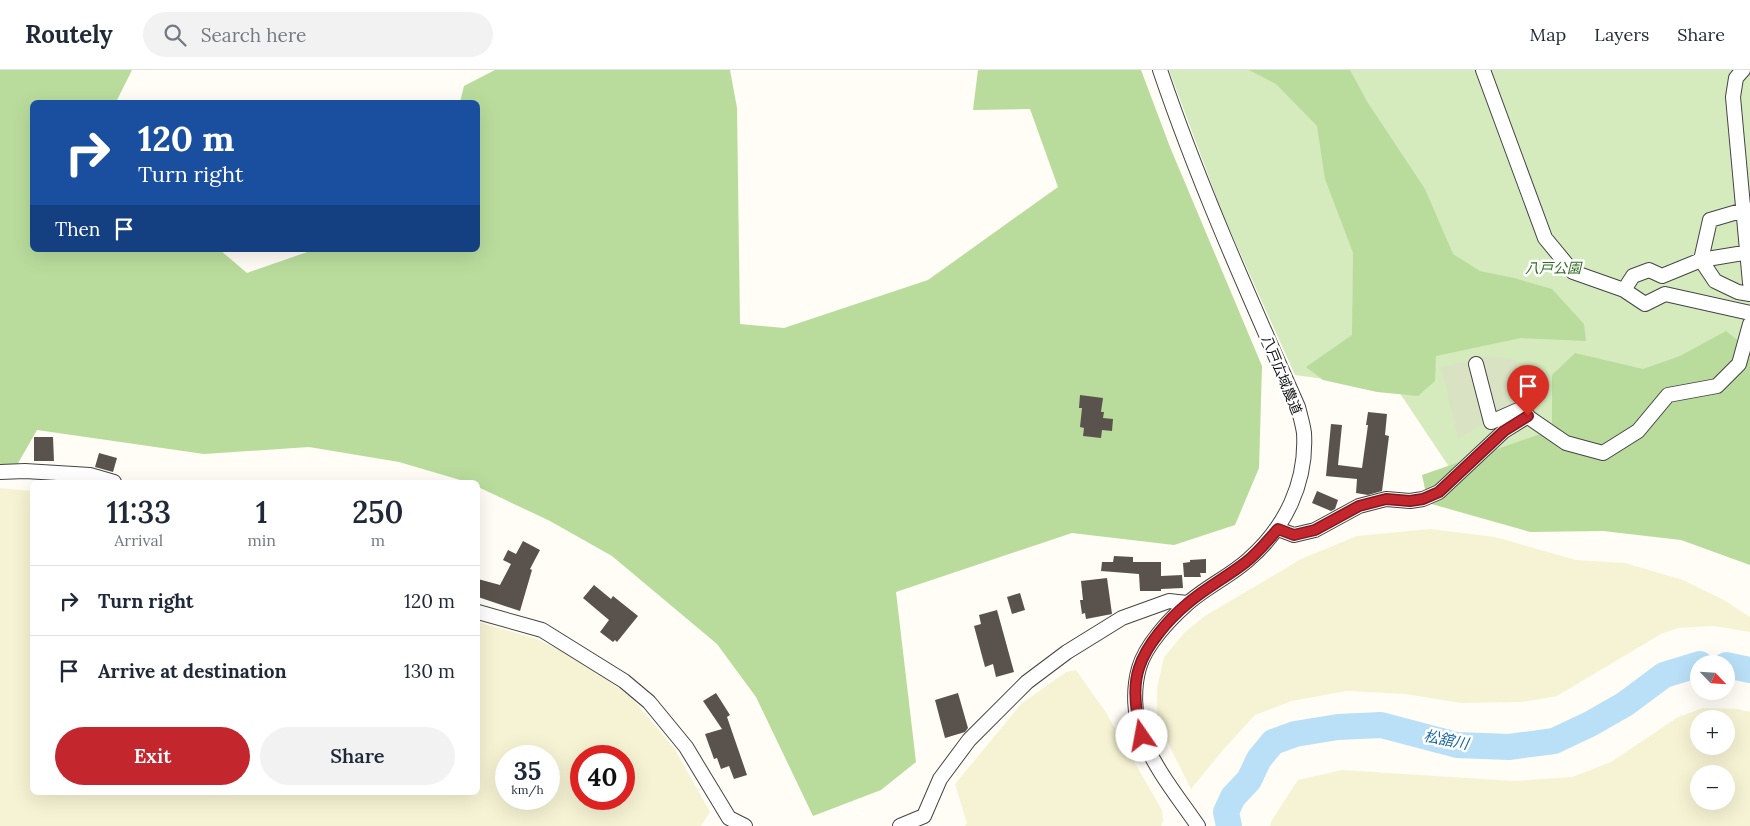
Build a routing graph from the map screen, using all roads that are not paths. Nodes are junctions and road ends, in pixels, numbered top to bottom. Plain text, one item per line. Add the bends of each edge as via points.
1 (1160, 70) edge
2 (1483, 70) edge
3 (1743, 70) edge
4 (1747, 210) edge
5 (1749, 252) edge
6 (1701, 260) junction
7 (1662, 276) junction
8 (1750, 283) edge
9 (1624, 290) junction
10 (1665, 294) junction
11 (1750, 294) edge
12 (1750, 313) edge
13 (1750, 324) edge
14 (1476, 364) dead end
15 (1528, 416) junction
16 (0, 472) edge
17 (107, 480) edge
18 (1278, 529) junction
19 (1187, 604) junction
20 (480, 613) edge
21 (1194, 820) edge
22 (745, 826) edge
23 (900, 826) edge

1 - 18 street, 八戸広域農道 via 1211,206 1298,407 1304,432 1303,463 1292,503
2 - 9 street via 1545,238 1573,272
3 - 4 street via 1736,78 1733,97
4 - 5 street
4 - 6 street via 1710,220
5 - 6 street
5 - 8 street
6 - 7 street
6 - 11 street via 1714,281
7 - 9 street via 1649,270 1633,276
7 - 10 street
9 - 10 street via 1645,304
10 - 12 street
13 - 15 street via 1738,364 1717,386 1668,395 1638,431 1603,453 1566,443
14 - 15 street via 1491,422 1518,410
15 - 18 street via 1504,431 1439,492 1423,499 1386,499 1359,506 1315,530 1294,535
16 - 17 street via 90,475
18 - 19 street, 八戸広域農道 via 1247,561
19 - 21 street, 八戸広域農道 via 1150,646 1139,668 1136,715 1142,736 1160,772
19 - 23 street via 1169,601 1122,618 1067,652 1027,682 969,740 940,779 924,816
20 - 22 street via 542,630 624,681 649,702 686,747 729,818

